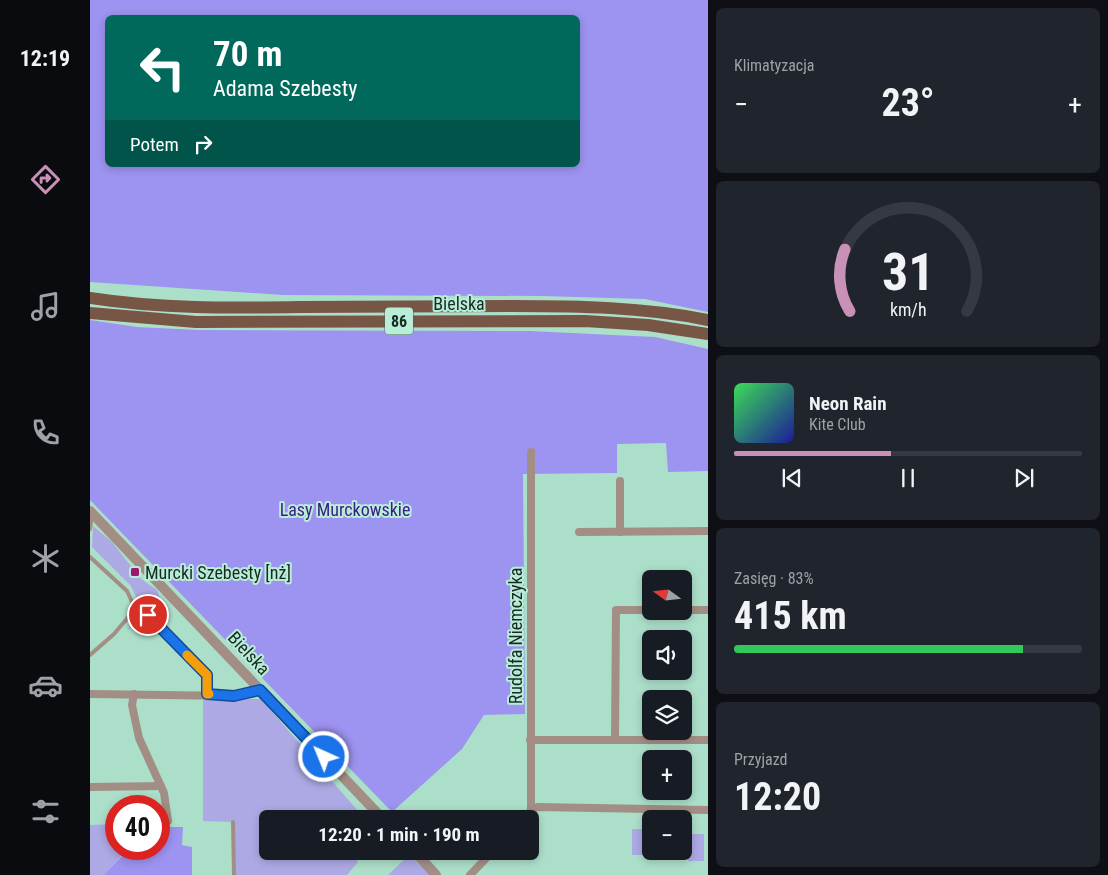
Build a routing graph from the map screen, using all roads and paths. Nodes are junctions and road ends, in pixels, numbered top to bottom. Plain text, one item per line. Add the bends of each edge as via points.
1 (90, 298) edge
2 (90, 313) edge
3 (708, 320) edge
4 (708, 334) edge
5 (531, 452) dead end
6 (620, 481) dead end
7 (91, 512) edge
8 (90, 528) edge
9 (708, 531) edge
10 (579, 532) dead end
11 (620, 532) junction
12 (90, 557) edge
13 (642, 610) edge
14 (692, 610) edge
15 (708, 610) edge
16 (148, 615) dead end
17 (90, 655) edge
18 (260, 690) junction
19 (90, 694) edge
20 (134, 694) junction
21 (207, 694) junction
22 (530, 740) junction
23 (615, 740) junction
24 (708, 740) edge
25 (161, 786) junction
26 (90, 787) edge
27 (164, 795) edge
28 (374, 810) edge
29 (531, 810) joint
30 (708, 810) edge
31 (233, 822) dead end
32 (422, 860) edge
33 (484, 860) edge
34 (234, 875) edge
35 (436, 875) edge
36 (470, 875) edge

1 - 3 main road, Bielska / 86 via 195,308 596,307
2 - 4 main road, Bielska / 86 via 196,322 585,321 648,325
5 - 22 street, Rudolfa Niemczyka
6 - 11 street
7 - 8 lane
7 - 18 street, Bielska
9 - 11 street
10 - 11 street
12 - 17 lane via 128,592 132,604 130,614 114,634
13 - 23 street via 616,610
14 - 15 street
16 - 21 lane via 207,675
18 - 21 street via 234,696
18 - 28 street, Bielska
19 - 20 street
20 - 21 street
20 - 25 street via 132,705 139,738
22 - 23 street
22 - 29 street, Rudolfa Niemczyka
23 - 24 street
25 - 26 street
25 - 27 street
29 - 30 street via 537,807
31 - 34 lane
32 - 35 street
33 - 36 street

